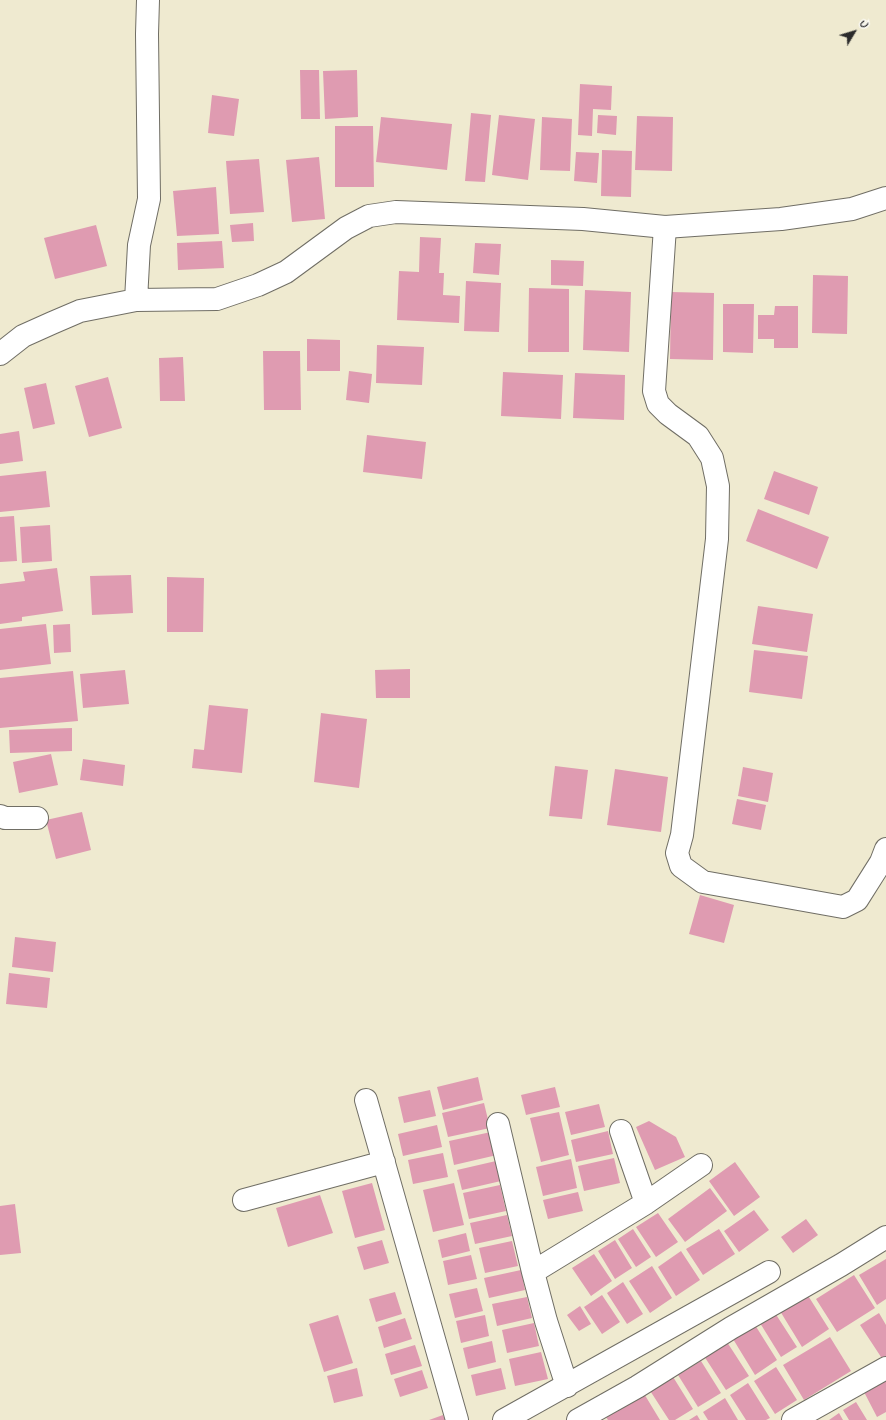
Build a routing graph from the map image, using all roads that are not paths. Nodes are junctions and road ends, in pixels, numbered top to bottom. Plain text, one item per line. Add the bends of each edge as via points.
1 (148, 0) edge
2 (886, 198) edge
3 (666, 227) junction
4 (136, 300) junction
5 (0, 354) edge
6 (0, 816) edge
7 (37, 818) dead end
8 (886, 849) edge
9 (366, 1100) dead end
10 (498, 1124) dead end
11 (621, 1131) dead end
12 (384, 1162) junction
13 (702, 1165) dead end
14 (244, 1200) dead end
15 (646, 1203) junction
16 (886, 1237) edge
17 (533, 1272) junction
18 (768, 1272) dead end
19 (886, 1368) edge
20 (567, 1386) junction
21 (457, 1420) edge
22 (504, 1420) edge
23 (578, 1420) edge
24 (793, 1420) edge

1 - 4 street via 149,199 139,245
2 - 3 street via 852,209 781,219
3 - 4 street via 582,219 396,212 370,216 346,228 286,272 217,299
3 - 8 street via 654,391 658,404 698,436 712,458 718,486 716,539 682,835 677,853 681,866 703,882 843,907 857,900 881,862
4 - 5 street via 72,314 23,336
6 - 7 street
9 - 12 street
10 - 17 street
11 - 15 street
12 - 14 street
12 - 21 street
13 - 15 street
15 - 17 street
16 - 23 street
17 - 20 street
18 - 20 street
19 - 24 street
20 - 22 street

